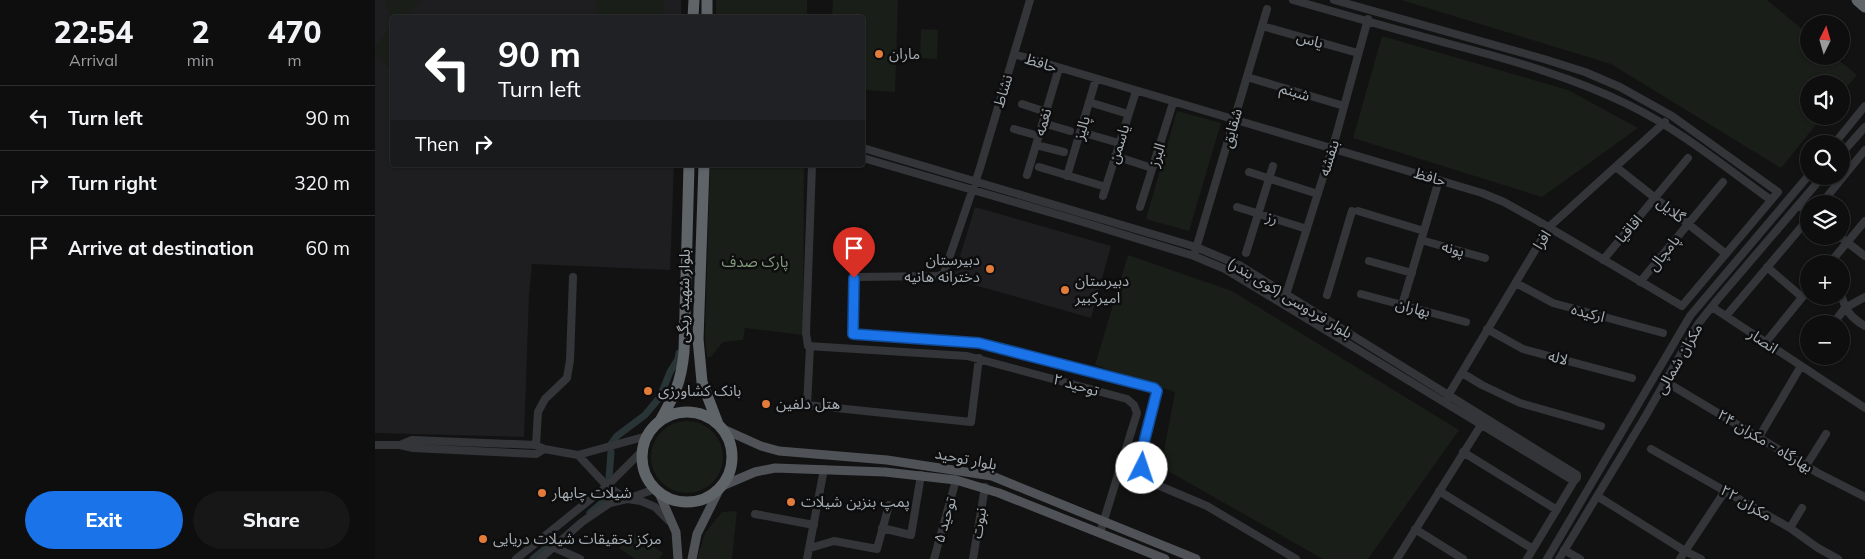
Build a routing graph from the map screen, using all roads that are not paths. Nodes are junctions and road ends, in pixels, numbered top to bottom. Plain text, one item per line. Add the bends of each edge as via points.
1 (694, 0) edge
2 (707, 0) edge
3 (1030, 0) edge
4 (1293, 0) edge
5 (1334, 0) edge
6 (1857, 0) edge
7 (1865, 7) edge
8 (1267, 9) dead end
9 (1370, 10) junction
10 (693, 15) edge
11 (707, 15) edge
12 (1367, 22) junction
13 (1262, 26) junction
14 (1014, 54) junction
15 (1358, 54) junction
16 (1059, 68) junction
17 (1247, 77) junction
18 (1096, 79) junction
19 (1135, 91) junction
20 (1089, 102) junction
21 (1173, 103) junction
22 (1021, 104) dead end
23 (1344, 106) junction
24 (1865, 106) edge
25 (1046, 112) junction
26 (1128, 114) junction
27 (1672, 116) junction
28 (1234, 120) junction
29 (1043, 123) junction
30 (1850, 123) edge
31 (1662, 124) junction
32 (1850, 124) edge
33 (1014, 129) dead end
34 (1862, 130) edge
35 (1071, 131) dead end
36 (1081, 132) junction
37 (1039, 136) junction
38 (1036, 144) junction
39 (1119, 144) junction
40 (1850, 144) edge
41 (865, 149) edge
42 (1332, 149) junction
43 (1865, 150) edge
44 (1064, 152) dead end
45 (1115, 156) junction
46 (865, 158) edge
47 (1688, 158) dead end
48 (1273, 166) dead end
49 (689, 167) edge
50 (704, 167) edge
51 (811, 167) edge
52 (1039, 167) dead end
53 (1616, 167) junction
54 (1152, 168) junction
55 (1249, 172) dead end
56 (1027, 175) dead end
57 (1067, 176) junction
58 (1269, 178) junction
59 (1439, 180) junction
60 (1723, 182) dead end
61 (974, 185) junction
62 (1801, 185) edge
63 (1816, 185) edge
64 (1106, 188) junction
65 (1319, 194) junction
66 (1828, 195) edge
67 (1103, 196) dead end
68 (1656, 198) junction
69 (1771, 200) junction
70 (1799, 205) joint
71 (1140, 207) dead end
72 (1237, 207) dead end
73 (1084, 213) junction
74 (1258, 213) junction
75 (1865, 221) edge
76 (1081, 222) junction
77 (1688, 224) junction
78 (1549, 227) junction
79 (1800, 228) edge
80 (1307, 229) junction
81 (1424, 231) junction
82 (1850, 238) edge
83 (1421, 240) junction
84 (1850, 244) edge
85 (1845, 245) edge
86 (1197, 247) junction
87 (1246, 253) dead end
88 (1726, 254) junction
89 (1836, 255) edge
90 (1194, 256) junction
91 (1865, 256) edge
92 (1485, 258) dead end
93 (1603, 260) junction
94 (1369, 261) dead end
95 (1767, 267) junction
96 (1412, 273) junction
97 (573, 277) dead end
98 (1640, 282) junction
99 (1516, 283) junction
100 (1286, 294) junction
101 (1327, 294) dead end
102 (1361, 294) dead end
103 (1800, 295) edge
104 (1865, 297) edge
105 (1800, 299) edge
106 (1282, 304) junction
107 (1402, 305) junction
108 (1844, 305) edge
109 (1712, 307) junction
110 (1845, 308) junction
111 (1840, 315) edge
112 (1726, 316) junction
113 (1466, 322) dead end
114 (1865, 326) edge
115 (1487, 329) junction
116 (1663, 333) dead end
117 (1765, 342) junction
118 (810, 347) junction
119 (979, 358) junction
120 (1801, 366) junction
121 (1462, 373) junction
122 (1632, 378) dead end
123 (1665, 382) junction
124 (1449, 394) junction
125 (1444, 402) junction
126 (1865, 408) edge
127 (660, 422) junction
128 (1481, 425) junction
129 (720, 426) junction
130 (1601, 426) dead end
131 (1826, 434) dead end
132 (647, 436) junction
133 (1759, 437) junction
134 (500, 443) junction
135 (401, 444) junction
136 (375, 445) edge
137 (536, 445) junction
138 (544, 450) junction
139 (1651, 450) dead end
140 (643, 452) junction
141 (1463, 452) junction
142 (500, 453) junction
143 (578, 455) junction
144 (1806, 466) junction
145 (824, 469) junction
146 (921, 475) junction
147 (1575, 477) junction
148 (956, 480) junction
149 (607, 486) junction
150 (985, 487) junction
151 (720, 488) junction
152 (1725, 490) junction
153 (657, 491) junction
154 (1439, 491) junction
155 (1597, 496) junction
156 (1865, 497) edge
157 (627, 499) junction
158 (889, 505) dead end
159 (1802, 508) dead end
160 (1557, 510) junction
161 (755, 514) dead end
162 (1103, 522) junction
163 (814, 525) junction
164 (673, 526) junction
165 (882, 528) junction
166 (1790, 528) junction
167 (1415, 529) junction
168 (551, 532) junction
169 (1100, 533) junction
170 (553, 548) junction
171 (810, 548) junction
172 (1533, 549) junction
173 (1564, 550) junction
174 (1685, 551) junction
175 (1153, 557) edge
176 (516, 559) edge
177 (540, 559) edge
178 (580, 559) edge
179 (678, 559) edge
180 (692, 559) edge
181 (807, 559) edge
182 (933, 559) edge
183 (973, 559) edge
184 (1165, 559) edge
185 (1196, 559) edge
186 (1296, 559) edge
187 (1397, 559) edge
188 (1463, 559) edge
189 (1527, 559) edge
190 (1547, 559) edge
191 (1559, 559) edge
192 (1580, 559) edge
193 (1680, 559) edge
194 (1701, 559) edge
195 (1838, 559) edge

1 - 10 highway
2 - 11 highway
3 - 14 street, نشاط
4 - 12 street
5 - 9 street
6 - 7 highway
8 - 13 street, شقایق
9 - 12 street, بنفشه
9 - 27 street via 1585,72
12 - 15 street, بنفشه
12 - 31 street via 1545,71 1592,88
13 - 15 street, یاس
13 - 17 street, شقایق
14 - 16 street, حافظ
14 - 61 street, نشاط
15 - 23 street, بنفشه
16 - 18 street, حافظ
16 - 25 street, نغمه
17 - 23 street, شبنم
17 - 28 street, شقایق
18 - 19 street, حافظ
18 - 20 street, پالیز
19 - 21 street, حافظ
19 - 26 street, یاسمن
20 - 26 street
20 - 36 street, پالیز
21 - 28 street, حافظ
21 - 54 street, البرز
22 - 25 street
23 - 42 street, بنفشه
24 - 30 street
25 - 29 street, نغمه
26 - 39 street, یاسمن
27 - 31 street, افرا
27 - 69 street, حافظ via 1777,192
28 - 42 street, حافظ
28 - 86 street, شقایق
29 - 35 street
29 - 37 street, نغمه
31 - 53 street, افرا
31 - 69 street
32 - 34 street
33 - 37 street
34 - 40 street
36 - 39 street
36 - 57 street, پالیز
37 - 38 street, نغمه
38 - 44 street
38 - 56 street, نغمه
39 - 45 street, یاسمن
41 - 61 street, بلوار فردوسی (کوی بندر)
42 - 59 street, حافظ
42 - 65 street, بنفشه
43 - 66 street
45 - 54 street
45 - 64 street, یاسمن
46 - 61 street, بلوار فردوسی (کوی بندر)
47 - 68 street
48 - 58 street
49 - 127 highway, بلوار شهید ریگی via 682,369 674,395
50 - 129 highway, بلوار شهید ریگی via 697,339 702,382
51 - 118 street via 806,333
52 - 57 street
53 - 68 street, گلایل
53 - 78 street, افرا
54 - 71 street, البرز
55 - 58 street
57 - 64 street
58 - 65 street
58 - 74 street
59 - 78 street, حافظ via 1504,202
59 - 81 street
60 - 77 street, پامچال
61 - 73 street, بلوار فردوسی (کوی بندر)
61 - 76 street, بلوار فردوسی (کوی بندر)
61 - 186 street, نشاط via 944,273 855,277 853,334 979,343 1154,388 1157,391 1140,458 1147,475 1155,484 1207,506
62 - 190 street, مکران شمالی via 1690,316
63 - 70 street, مکران شمالی
64 - 67 street, یاسمن
65 - 80 street, بنفشه
68 - 77 street, گلایل
68 - 93 street, اقاقیا
69 - 88 street, حافظ
70 - 109 street, مکران شمالی
72 - 74 street, رز
73 - 76 street
73 - 86 street, بلوار فردوسی (کوی بندر)
74 - 80 street, رز
74 - 87 street
75 - 82 street
76 - 90 street, بلوار فردوسی (کوی بندر)
77 - 88 street, گلایل
77 - 98 street, پامچال
78 - 93 street, حافظ
78 - 99 street, افرا
79 - 95 street
80 - 100 street, بنفشه
81 - 83 street
81 - 101 street via 1355,211
83 - 92 street, پونه
83 - 96 street
84 - 91 street
85 - 89 street
86 - 90 street, شقایق
86 - 100 street, بلوار فردوسی (کوی بندر) via 1239,265
88 - 98 street, حافظ via 1682,306
90 - 106 street, بلوار فردوسی (کوی بندر) via 1225,269
93 - 98 street, حافظ
94 - 96 street
95 - 103 street
95 - 112 street
96 - 107 street
97 - 137 street via 567,378 545,399 538,412
99 - 115 street, افرا
99 - 116 street, ارکیده via 1553,303
100 - 106 street, بنفشه
100 - 124 street, بلوار فردوسی (کوی بندر)
102 - 107 street, بهاران
104 - 110 street
105 - 117 street
106 - 125 street, بلوار فردوسی (کوی بندر)
107 - 113 street, بهاران
108 - 110 street
109 - 112 street, انصار
109 - 123 street, مکران شمالی via 1698,324
110 - 111 street
110 - 114 street
112 - 117 street, انصار
115 - 121 street, افرا
115 - 122 street, لاله via 1523,349
117 - 120 street, انصار
118 - 119 street, توحید ۲
118 - 119 street via 807,405 971,422
119 - 162 street, توحید ۲ via 1127,399 1134,405 1137,413
120 - 126 street, انصار
120 - 133 street
121 - 124 street, افرا
121 - 130 street via 1520,403
123 - 133 street, بهارگاه - مکران ۲۴
123 - 155 street, مکران شمالی
124 - 125 street, افرا
124 - 147 street, بلوار فردوسی (کوی بندر)
125 - 128 street, بلوار فردوسی (کوی بندر)
127 - 129 highway via 669,416 689,412 709,418
127 - 132 highway
128 - 141 street
128 - 147 street, بلوار فردوسی (کوی بندر)
129 - 151 highway via 728,438 733,457 731,469
129 - 162 main road, بلوار توحید via 779,451 887,460 992,476
131 - 144 street
132 - 140 highway
132 - 143 street
133 - 144 street, بهارگاه - مکران ۲۴
134 - 135 street via 412,440
134 - 137 street
134 - 142 street
135 - 136 street
135 - 142 street via 413,448
137 - 138 street
138 - 142 street via 535,454
138 - 143 street
139 - 152 street, مکران ۲۲
140 - 149 street
140 - 153 highway via 643,468
141 - 154 street
141 - 160 street
143 - 149 street
144 - 156 street, بهارگاه - مکران ۲۴
145 - 146 main road, بلوار توحید
145 - 151 main road, بلوار توحید via 766,469
145 - 163 street
146 - 148 main road, بلوار توحید
146 - 165 street via 911,535
147 - 160 street
148 - 150 main road, بلوار توحید
148 - 182 street, توحید ۵
149 - 157 street
149 - 168 street
150 - 169 main road, بلوار توحید
150 - 183 street, نبوت
151 - 153 highway via 696,502 677,501
151 - 180 main road via 697,534
152 - 166 street, مکران ۲۲
152 - 174 street
153 - 157 street
153 - 164 main road
154 - 167 street
154 - 172 street
155 - 173 street, مکران شمالی
155 - 174 street
157 - 164 street via 655,507
157 - 170 street via 610,503
158 - 165 street
159 - 166 street
160 - 172 street
161 - 163 street
162 - 169 street
162 - 185 main road, بلوار توحید
163 - 171 street
164 - 179 main road
165 - 171 street via 877,549 834,541
166 - 195 street, مکران ۲۲
167 - 187 street
167 - 188 street
168 - 170 street
168 - 176 street
169 - 175 main road, بلوار توحید
170 - 177 street
170 - 178 street
171 - 181 street
172 - 189 street
173 - 191 street, مکران شمالی
173 - 192 street
174 - 193 street
174 - 194 street
175 - 184 main road, بلوار توحید

